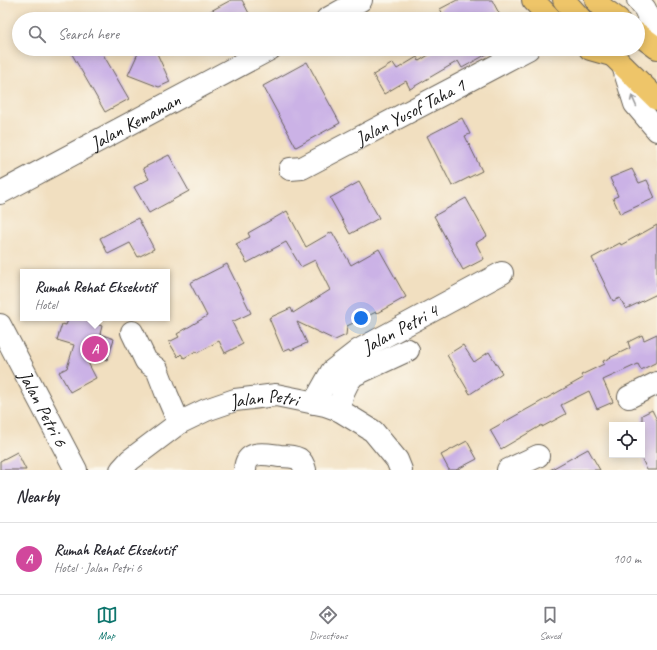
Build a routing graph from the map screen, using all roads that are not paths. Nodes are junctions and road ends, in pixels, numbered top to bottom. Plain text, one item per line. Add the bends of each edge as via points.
1 (564, 0) edge
2 (638, 0) edge
3 (351, 3) edge
4 (338, 12) edge
5 (574, 12) edge
6 (657, 36) edge
7 (645, 39) edge
8 (657, 48) edge
9 (257, 56) edge
10 (515, 56) edge
11 (613, 57) edge
12 (657, 99) edge
13 (657, 130) edge
14 (290, 169) dead end
15 (0, 193) edge
16 (502, 273) dead end
17 (0, 326) edge
18 (132, 332) dead end
19 (408, 350) dead end
20 (657, 383) edge
21 (629, 397) dead end
22 (314, 403) junction
23 (339, 410) junction
24 (179, 423) junction
25 (538, 456) dead end
26 (76, 470) edge
27 (121, 470) edge
28 (245, 470) edge
29 (305, 470) edge
30 (401, 470) edge
31 (508, 470) edge

1 - 5 main road
2 - 6 street
3 - 4 street
7 - 8 main road
9 - 15 street, Jalan Kemaman
10 - 14 street, Jalan Yusof Taha 1 via 302,168
11 - 12 main road
13 -> 11 street via 635,104
16 - 22 street, Jalan Petri 4 via 359,350 332,371
17 - 26 street, Jalan Petri 6
18 - 24 street via 146,361 157,369
19 - 23 street via 354,375 343,391
20 - 21 street
22 - 23 street, Jalan Petri
22 - 24 street, Jalan Petri via 276,396 235,400
23 - 30 street, Jalan Petri via 374,431 397,460
24 - 27 street, Jalan Petri via 130,460
25 - 31 street
28 - 29 street via 248,459 260,454 293,457 300,460

